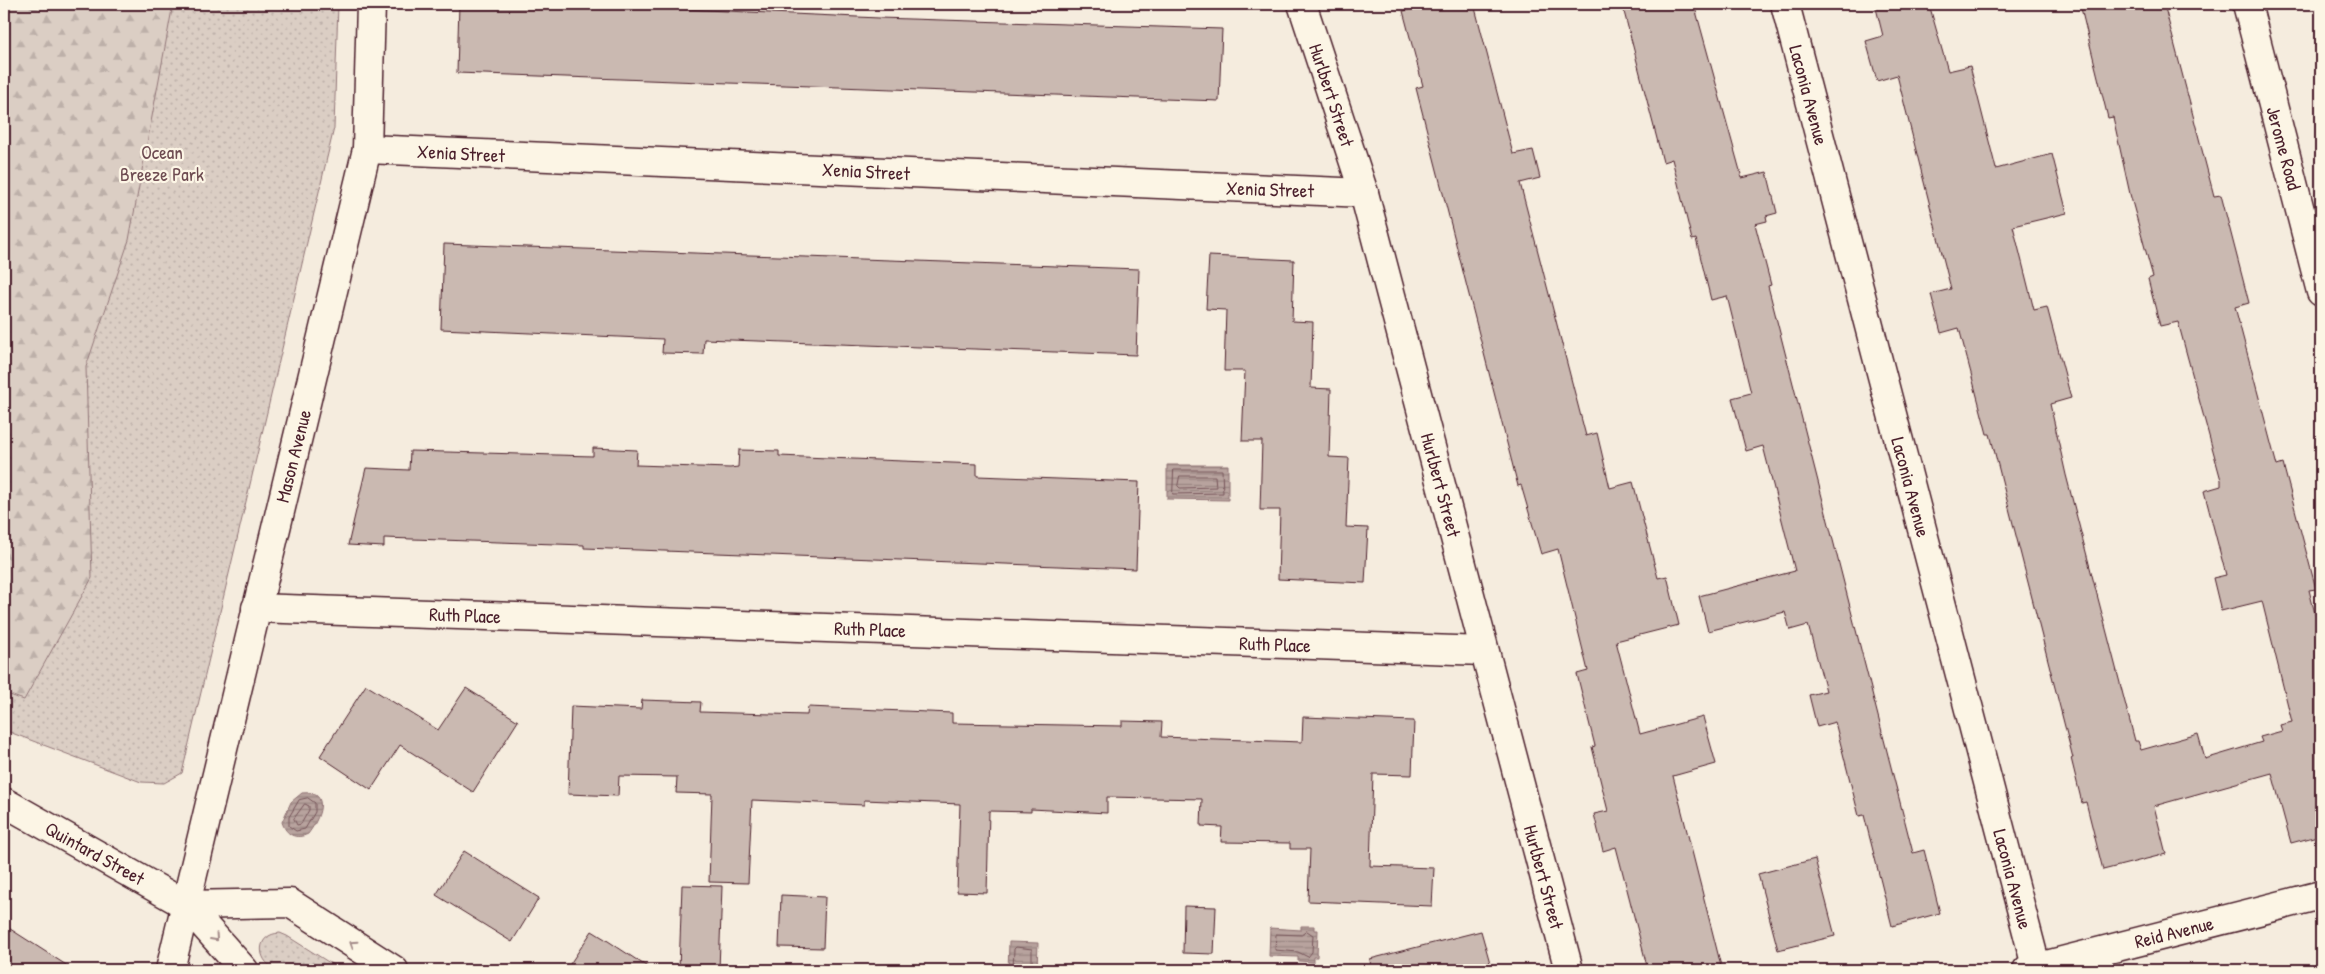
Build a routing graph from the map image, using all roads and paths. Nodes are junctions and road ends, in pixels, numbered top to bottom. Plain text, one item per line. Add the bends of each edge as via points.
1 (371, 4) edge
2 (1302, 4) edge
3 (1785, 4) edge
4 (2247, 4) edge
5 (367, 149) junction
6 (1364, 193) junction
7 (2321, 292) edge
8 (256, 608) junction
9 (1484, 651) junction
10 (4, 802) edge
11 (2321, 895) edge
12 (186, 905) junction
13 (2033, 969) edge
14 (170, 970) edge
15 (244, 970) edge
16 (394, 970) edge
17 (1569, 970) edge

1 - 5 street, Mason Avenue
2 - 6 street, Hurlbert Street
3 - 13 street, Laconia Avenue
4 - 7 street, Jerome Road
5 - 6 street, Xenia Street
5 - 8 street, Mason Avenue
6 - 9 street, Hurlbert Street
8 - 9 street, Ruth Place
8 - 12 street, Mason Avenue
9 - 17 street, Hurlbert Street
10 - 12 street, Quintard Street
11 - 13 street, Reid Avenue
12 - 14 street, Mason Avenue
12 -> 15 street, Quintard Street
16 -> 12 street via 290,903

